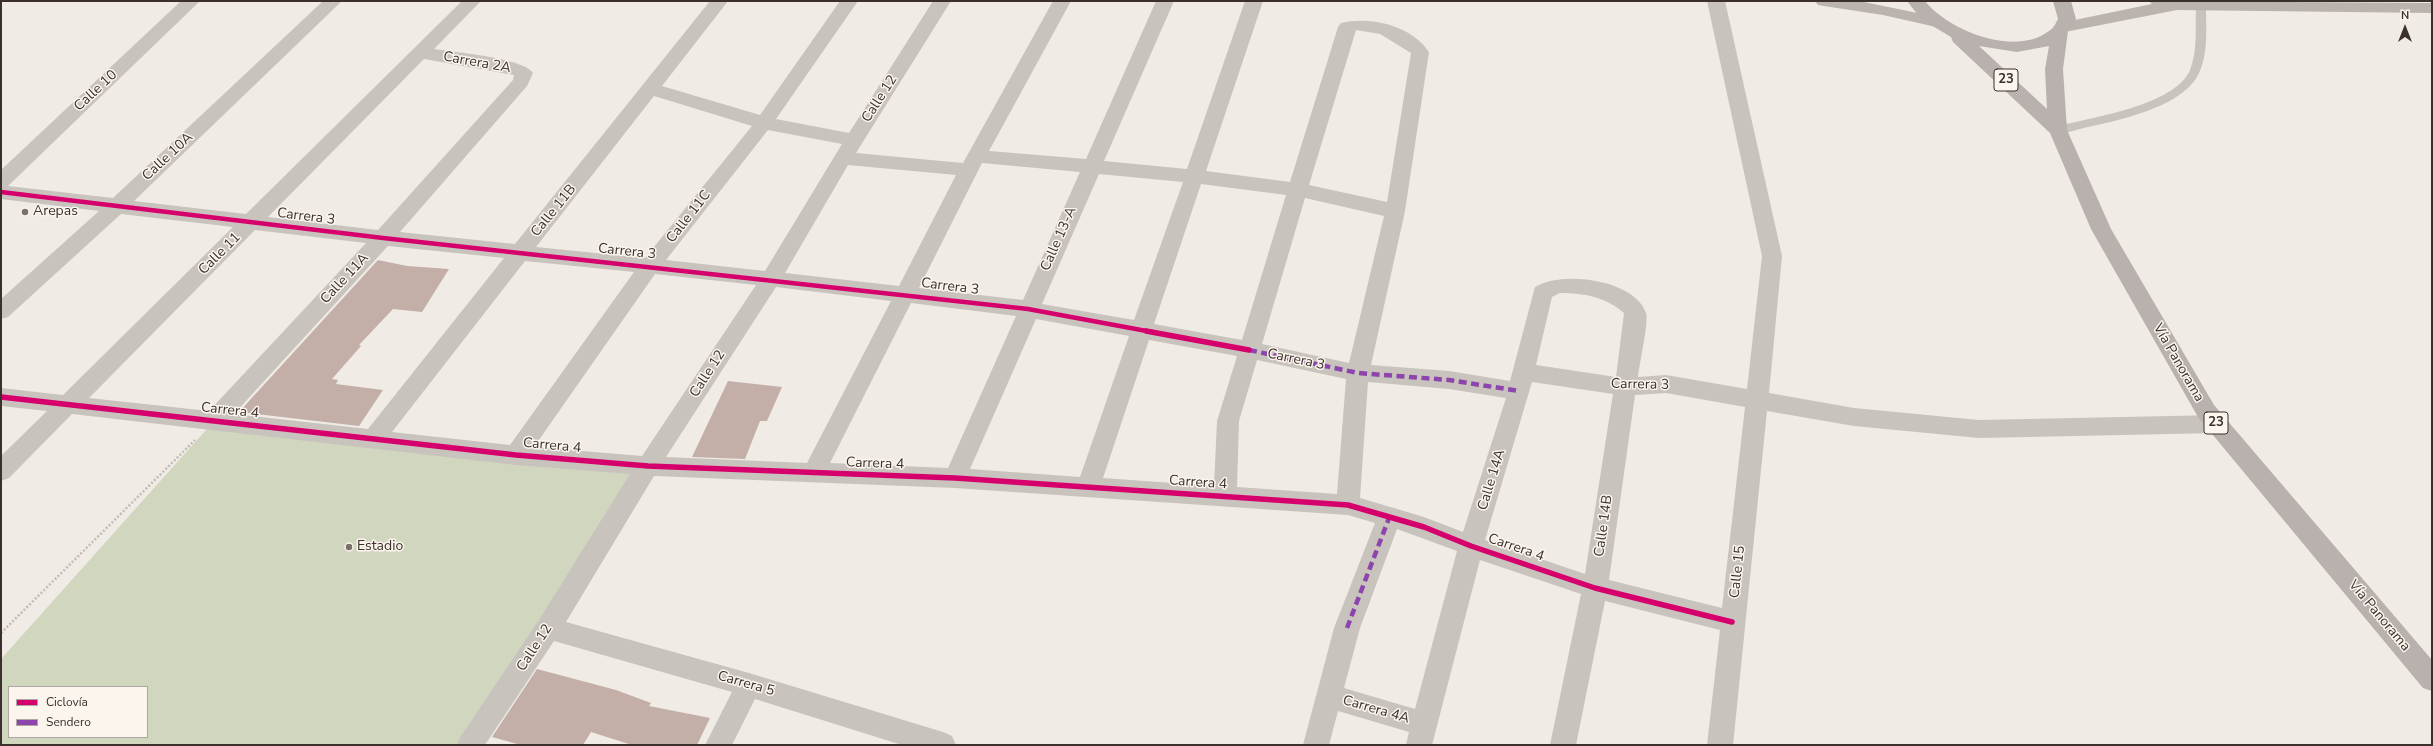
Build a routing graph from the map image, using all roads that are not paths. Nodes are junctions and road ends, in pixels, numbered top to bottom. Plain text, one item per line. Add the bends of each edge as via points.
1 (191, 1) edge
2 (333, 1) edge
3 (472, 1) edge
4 (719, 1) edge
5 (849, 1) edge
6 (942, 1) edge
7 (1062, 1) edge
8 (1165, 1) edge
9 (1254, 1) edge
10 (1716, 1) edge
11 (1824, 1) edge
12 (1916, 1) edge
13 (2062, 1) edge
14 (2158, 1) edge
15 (2199, 3) edge
16 (2240, 4) edge
17 (2179, 5) junction
18 (2432, 8) edge
19 (1936, 22) junction
20 (2062, 30) junction
21 (1952, 32) junction
22 (421, 53) junction
23 (522, 82) joint
24 (651, 89) junction
25 (764, 123) junction
26 (2058, 130) junction
27 (854, 140) junction
28 (843, 158) junction
29 (973, 163) junction
30 (1091, 166) junction
31 (1194, 176) junction
32 (1, 181) edge
33 (1298, 190) junction
34 (1, 192) edge
35 (118, 206) junction
36 (1395, 211) junction
37 (251, 222) junction
38 (383, 238) junction
39 (520, 253) junction
40 (650, 267) junction
41 (771, 278) junction
42 (906, 294) junction
43 (1632, 306) joint
44 (1028, 309) junction
45 (1, 311) edge
46 (1141, 330) junction
47 (1249, 350) junction
48 (1358, 373) junction
49 (1521, 381) junction
50 (1624, 387) junction
51 (1, 398) edge
52 (1757, 399) junction
53 (68, 405) junction
54 (214, 421) junction
55 (2217, 424) junction
56 (373, 439) junction
57 (516, 455) junction
58 (648, 466) junction
59 (1, 471) edge
60 (813, 474) junction
61 (955, 478) junction
62 (1088, 487) junction
63 (1225, 496) junction
64 (1348, 505) junction
65 (1389, 518) junction
66 (1472, 546) junction
67 (1595, 588) junction
68 (1732, 622) junction
69 (548, 628) junction
70 (2432, 679) edge
71 (750, 685) junction
72 (1328, 696) junction
73 (1422, 735) edge
74 (470, 745) edge
75 (718, 745) edge
76 (943, 745) edge
77 (1316, 745) edge
78 (1563, 745) edge
79 (1720, 745) edge

1 - 32 street, Calle 10
2 - 35 street, Calle 10A
3 - 22 street, Calle 11
4 - 24 street, Calle 11B
5 - 25 street, Calle 11C
6 - 27 street, Calle 12
7 - 29 street
8 - 30 street, Calle 13-A
9 - 31 street
10 - 52 street, Calle 15 via 1772,256
11 - 19 main road via 1883,10
12 - 19 main road, 23
13 - 20 main road, 23 via 2067,19
14 - 17 main road
15 - 16 main road
15 - 17 main road
15 - 26 lane via 2198,61 2190,78 2173,92 2115,118
16 - 18 main road
17 - 20 main road
19 - 21 main road, 23
20 - 21 main road, 23 via 2046,42 2025,46 1995,45
20 - 26 main road, Vía Panorama / 23 via 2054,76
21 - 26 main road, Vía Panorama / 23
22 - 23 street, Carrera 2A via 515,68 524,73
22 - 37 street, Calle 11
23 - 38 street, Calle 11A
24 - 25 street
24 - 39 street, Calle 11B
25 - 27 street
25 - 40 street, Calle 11C
26 - 55 main road, Vía Panorama / 23 via 2101,229 2206,411
27 - 28 street, Calle 12
28 - 29 street
28 - 41 street, Calle 12
29 - 30 street
29 - 42 street
30 - 31 street
30 - 44 street, Calle 13-A
31 - 33 street
31 - 46 street
33 - 36 street
33 - 36 street via 1347,27 1357,23 1369,25 1402,37 1420,52
33 - 47 street
34 - 35 street, Carrera 3
35 - 37 street, Carrera 3
35 - 45 street, Calle 10A
36 - 48 street
37 - 38 street, Carrera 3
37 - 53 street, Calle 11
38 - 39 street, Carrera 3
38 - 54 street, Calle 11A
39 - 40 street, Carrera 3
39 - 56 street, Calle 11B
40 - 41 street, Carrera 3
40 - 57 street, Calle 11C
41 - 42 street, Carrera 3
41 - 58 street, Calle 12
42 - 44 street, Carrera 3
42 - 60 street
43 - 49 street, Calle 14A via 1604,292 1585,287 1557,284 1547,287 1542,293
43 - 50 street, Calle 14B via 1636,315
44 - 46 street, Carrera 3
44 - 61 street, Calle 13-A
46 - 47 street, Carrera 3
46 - 62 street
47 - 48 street, Carrera 3
47 - 63 street via 1228,421
48 - 49 street, Carrera 3 via 1449,380
48 - 64 street
49 - 50 street, Carrera 3
49 - 66 street, Calle 14A
50 - 52 street, Carrera 3 via 1666,384
50 - 67 street, Calle 14B
51 - 53 street, Carrera 4
52 - 55 street, Carrera 3 via 1854,416 1979,430
52 - 68 street, Calle 15
53 - 54 street, Carrera 4
53 - 59 street, Calle 11
54 - 56 street, Carrera 4
55 - 70 main road, Vía Panorama / 23
56 - 57 street, Carrera 4
57 - 58 street, Carrera 4
58 - 60 street, Carrera 4
58 - 69 street, Calle 12
60 - 61 street, Carrera 4
61 - 62 street, Carrera 4
62 - 63 street, Carrera 4
63 - 64 street, Carrera 4
64 - 65 street, Carrera 4
65 - 66 street, Carrera 4 via 1424,527
65 - 72 street via 1347,628
66 - 67 street, Carrera 4
66 - 73 street, Calle 14A
67 - 68 street, Carrera 4
67 - 78 street, Calle 14B
68 - 79 street, Calle 15
69 - 71 street, Carrera 5
69 - 74 street, Calle 12
71 - 75 street
71 - 76 street, Carrera 5
72 - 73 street, Carrera 4A
72 - 77 street

